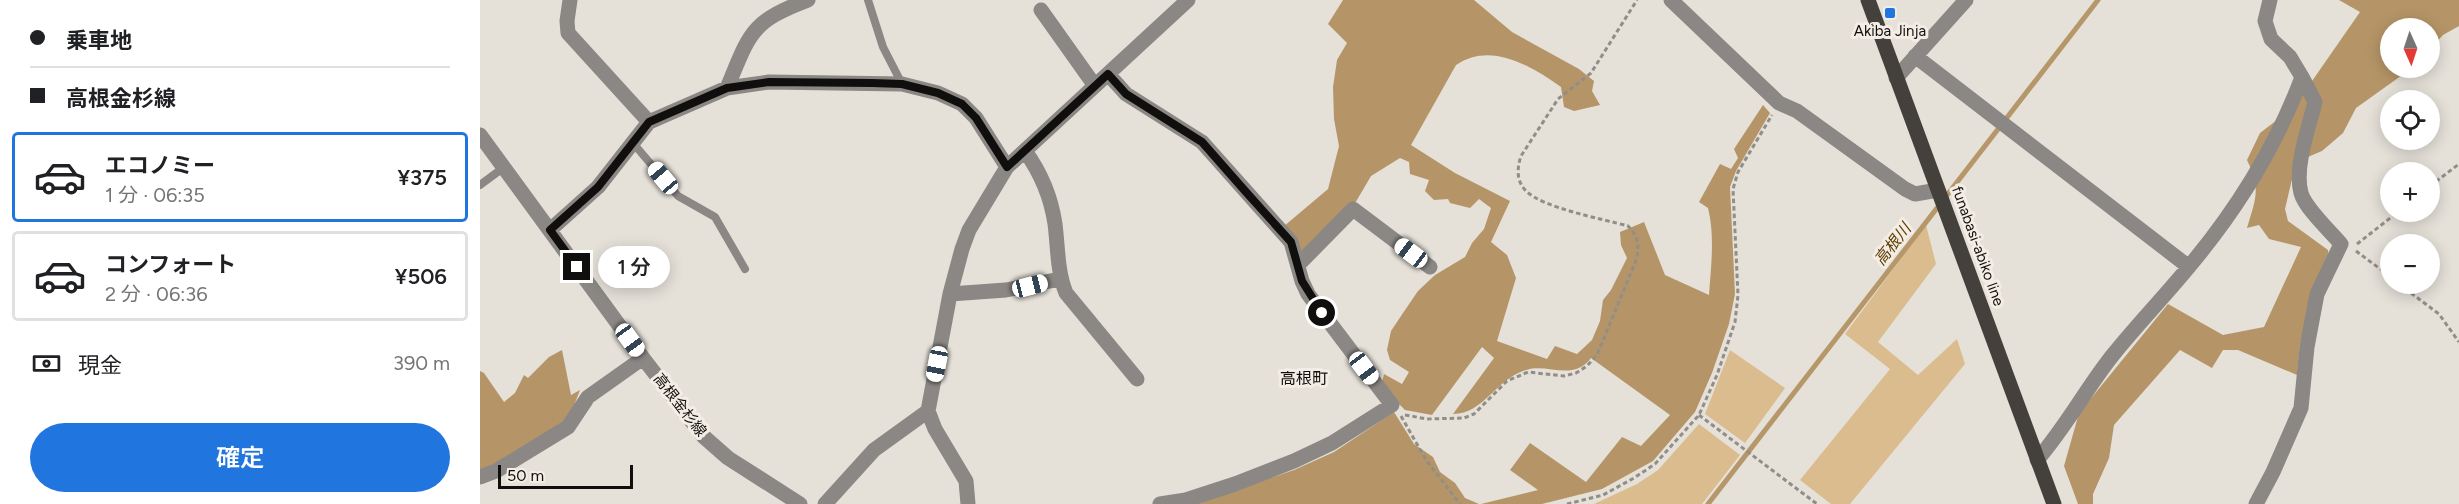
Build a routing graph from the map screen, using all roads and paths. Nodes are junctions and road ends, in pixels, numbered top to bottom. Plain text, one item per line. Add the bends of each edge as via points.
1 (570, 0) edge
2 (808, 0) edge
3 (868, 0) edge
4 (1188, 0) edge
5 (1637, 0) edge
6 (1671, 0) edge
7 (1868, 0) edge
8 (1966, 0) edge
9 (2270, 0) edge
10 (1041, 10) dead end
11 (1916, 56) junction
12 (1108, 74) junction
13 (2302, 77) junction
14 (1896, 78) junction
15 (902, 84) junction
16 (1095, 86) junction
17 (727, 88) junction
18 (1779, 103) junction
19 (649, 122) junction
20 (480, 135) edge
21 (633, 143) junction
22 (1025, 151) junction
23 (2459, 164) edge
24 (1007, 167) junction
25 (503, 168) junction
26 (2440, 178) edge
27 (480, 185) edge
28 (1938, 190) junction
29 (2386, 222) edge
30 (550, 230) junction
31 (1298, 265) junction
32 (1430, 267) dead end
33 (2189, 267) junction
34 (745, 269) dead end
35 (2380, 269) edge
36 (1060, 279) junction
37 (950, 294) junction
38 (2412, 294) edge
39 (2459, 342) edge
40 (643, 358) junction
41 (1137, 380) dead end
42 (928, 411) junction
43 (1699, 415) junction
44 (2037, 460) junction
45 (480, 477) edge
46 (800, 504) edge
47 (825, 504) edge
48 (968, 504) edge
49 (1160, 504) edge
50 (1460, 504) edge
51 (1567, 504) edge
52 (1817, 504) edge
53 (2054, 504) edge
54 (2256, 504) edge

1 - 19 street via 568,33
2 - 17 street via 777,12 754,30 743,46
3 - 15 lane via 883,47
4 - 12 street
5 - 50 path via 1591,73 1558,99 1517,167 1518,181 1526,192 1551,205 1628,226 1635,234 1639,244 1637,258 1597,355 1576,373 1564,376 1528,372 1507,381 1474,414 1464,418 1426,420 1400,414 1426,460
6 - 18 street
7 - 14 main road, funabasi-abiko line
8 - 11 street
9 - 13 street via 2265,21 2271,39 2290,57
10 - 16 street
11 - 14 street
11 - 33 street
12 - 16 street
12 - 31 street via 1126,94 1202,142 1291,242
13 - 33 street via 2286,119 2250,183
13 - 54 street via 2315,102 2300,153 2301,193 2341,244 2318,294 2307,347 2301,408
14 - 28 main road, funabasi-abiko line
15 - 17 street via 769,82
15 - 24 street via 962,104 976,118
16 - 22 street
17 - 19 street
18 - 28 street via 1804,116 1905,189 1915,194
18 - 43 path via 1738,172 1733,189 1738,296 1735,322
19 - 21 street
20 - 25 street, 高根金杉線
21 - 30 street via 598,187
21 - 34 lane via 678,196 715,217
22 - 24 street
22 - 36 street via 1046,187
23 - 26 path
24 - 37 street via 969,230
25 - 27 lane
25 - 30 street, 高根金杉線
28 - 44 main road, funabasi-abiko line
29 - 35 path via 2353,248
30 - 40 street, 高根金杉線
31 - 32 street via 1353,209
31 - 49 street via 1308,294 1392,405 1332,443 1294,461 1186,500
33 - 44 street via 2112,356
36 - 37 street via 1006,290
36 - 41 street via 1066,293
37 - 42 street
38 - 39 path via 2439,314
40 - 45 street via 588,397 568,427
40 - 46 street, 高根金杉線 via 703,435 728,458
42 - 47 street via 874,450
42 - 48 street via 966,481
43 - 51 path via 1655,464 1603,495
43 - 52 path
44 - 53 main road, funabasi-abiko line

